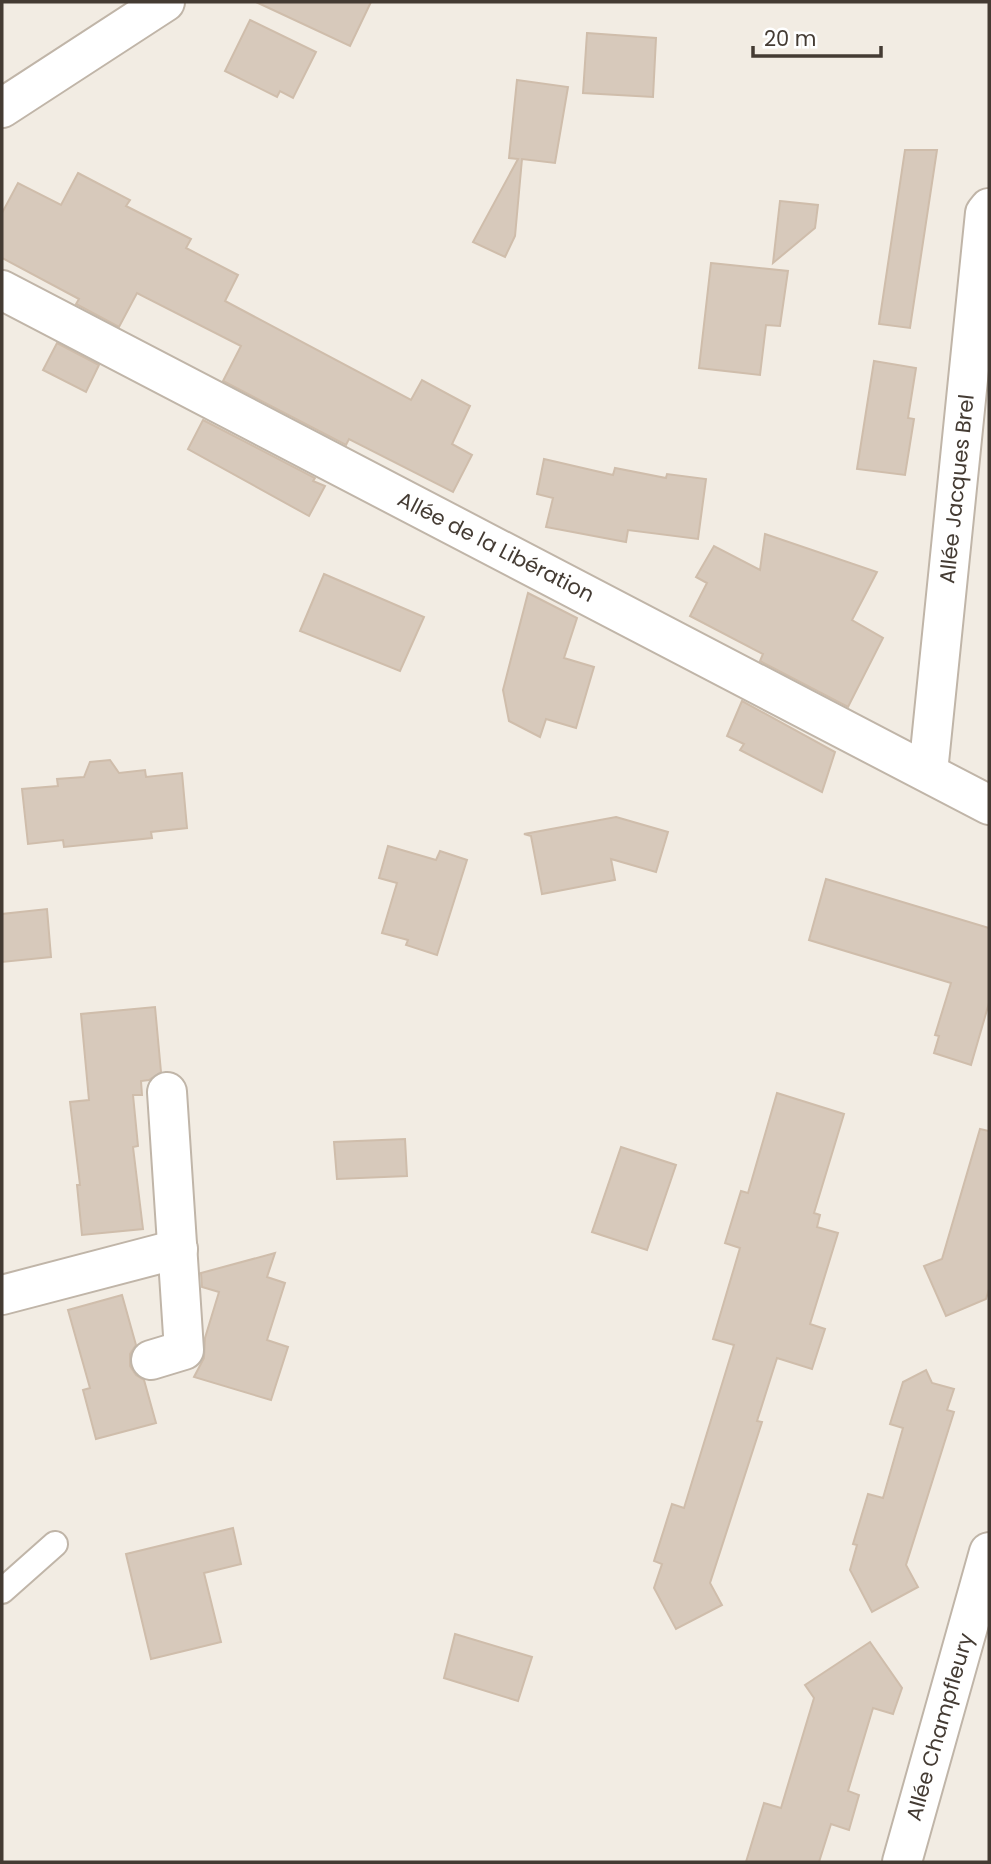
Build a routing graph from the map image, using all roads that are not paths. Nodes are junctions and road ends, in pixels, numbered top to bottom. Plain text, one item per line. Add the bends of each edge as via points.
1 (165, 2) edge
2 (2, 108) edge
3 (989, 208) edge
4 (2, 290) edge
5 (928, 772) junction
6 (989, 805) edge
7 (167, 1092) dead end
8 (178, 1249) junction
9 (2, 1296) edge
10 (151, 1360) dead end
11 (55, 1544) dead end
12 (989, 1552) edge
13 (2, 1591) edge
14 (902, 1862) edge

1 - 2 street
3 - 5 street, Allée Jacques Brel
4 - 5 street, Allée de la Libération
5 - 6 street, Allée de la Libération
7 - 8 street
8 - 9 street
8 - 10 street via 184,1350
11 - 13 lane
12 - 14 street, Allée Champfleury

